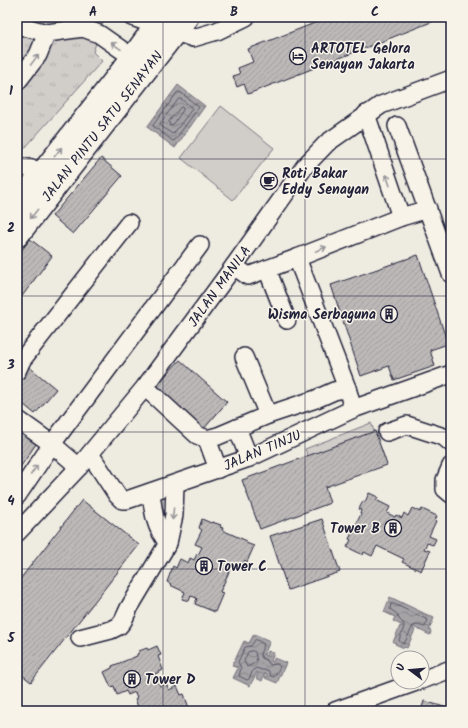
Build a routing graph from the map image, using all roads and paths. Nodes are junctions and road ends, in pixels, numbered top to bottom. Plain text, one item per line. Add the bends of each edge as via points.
1 (132, 17) edge
2 (246, 17) edge
3 (170, 23) edge
4 (17, 25) edge
5 (47, 33) junction
6 (140, 63) junction
7 (451, 79) edge
8 (17, 82) edge
9 (366, 114) junction
10 (397, 126) dead end
11 (17, 169) edge
12 (43, 171) junction
13 (17, 205) edge
14 (428, 209) junction
15 (401, 217) junction
16 (129, 223) dead end
17 (17, 236) edge
18 (200, 245) dead end
19 (297, 258) junction
20 (234, 266) junction
21 (267, 269) junction
22 (451, 274) edge
23 (287, 320) dead end
24 (244, 358) dead end
25 (17, 371) edge
26 (451, 374) edge
27 (145, 387) junction
28 (347, 388) junction
29 (353, 409) junction
30 (268, 415) junction
31 (17, 419) edge
32 (237, 428) junction
33 (388, 432) dead end
34 (207, 439) junction
35 (451, 443) edge
36 (52, 444) junction
37 (90, 454) junction
38 (249, 458) junction
39 (451, 466) edge
40 (79, 467) junction
41 (218, 469) junction
42 (175, 484) junction
43 (150, 492) junction
44 (451, 494) edge
45 (17, 496) edge
46 (17, 533) edge
47 (168, 543) junction
48 (80, 638) dead end
49 (451, 669) edge
50 (430, 677) edge
51 (394, 690) edge
52 (335, 711) edge

1 - 3 street
2 - 3 street via 217,31 193,38
3 - 6 main road, JALAN PINTU SATU SENAYAN
4 - 5 street
6 -> 5 street via 99,34 82,28
8 -> 5 street via 38,55
12 -> 6 main road, JALAN PINTU SATU SENAYAN
6 -> 17 main road, JALAN PINTU SATU SENAYAN
7 - 9 street, JALAN MANILA via 381,105
15 -> 9 street
9 - 20 street, JALAN MANILA via 327,143 305,166
10 - 14 street
11 - 12 street via 24,166
12 - 13 main road, JALAN PINTU SATU SENAYAN
14 - 15 street
14 - 22 street
19 -> 15 street
16 - 25 street via 22,360
18 - 36 street
19 - 21 street
19 - 28 street
20 - 21 street via 248,276
20 - 27 street, JALAN MANILA
21 - 23 street
24 - 30 street
26 - 29 street, JALAN TINJU
27 - 34 street via 197,435
27 - 37 street, JALAN MANILA
28 - 29 street
28 - 30 street
29 - 38 street, JALAN TINJU
30 - 32 street
31 - 36 street
32 - 34 street
32 - 38 street
33 - 35 street via 407,425 444,437
34 - 41 street
36 - 40 street
45 -> 36 street
37 - 40 street, JALAN MANILA
37 - 43 street, JALAN TINJU via 122,500
38 - 41 street, JALAN TINJU
39 - 44 street via 444,490
40 - 46 street, JALAN MANILA
41 - 42 street, JALAN TINJU
42 - 43 street, JALAN TINJU
42 -> 47 street via 174,514
43 - 47 street via 154,518
47 - 48 street via 123,622 111,630
49 - 50 street
51 - 52 street

